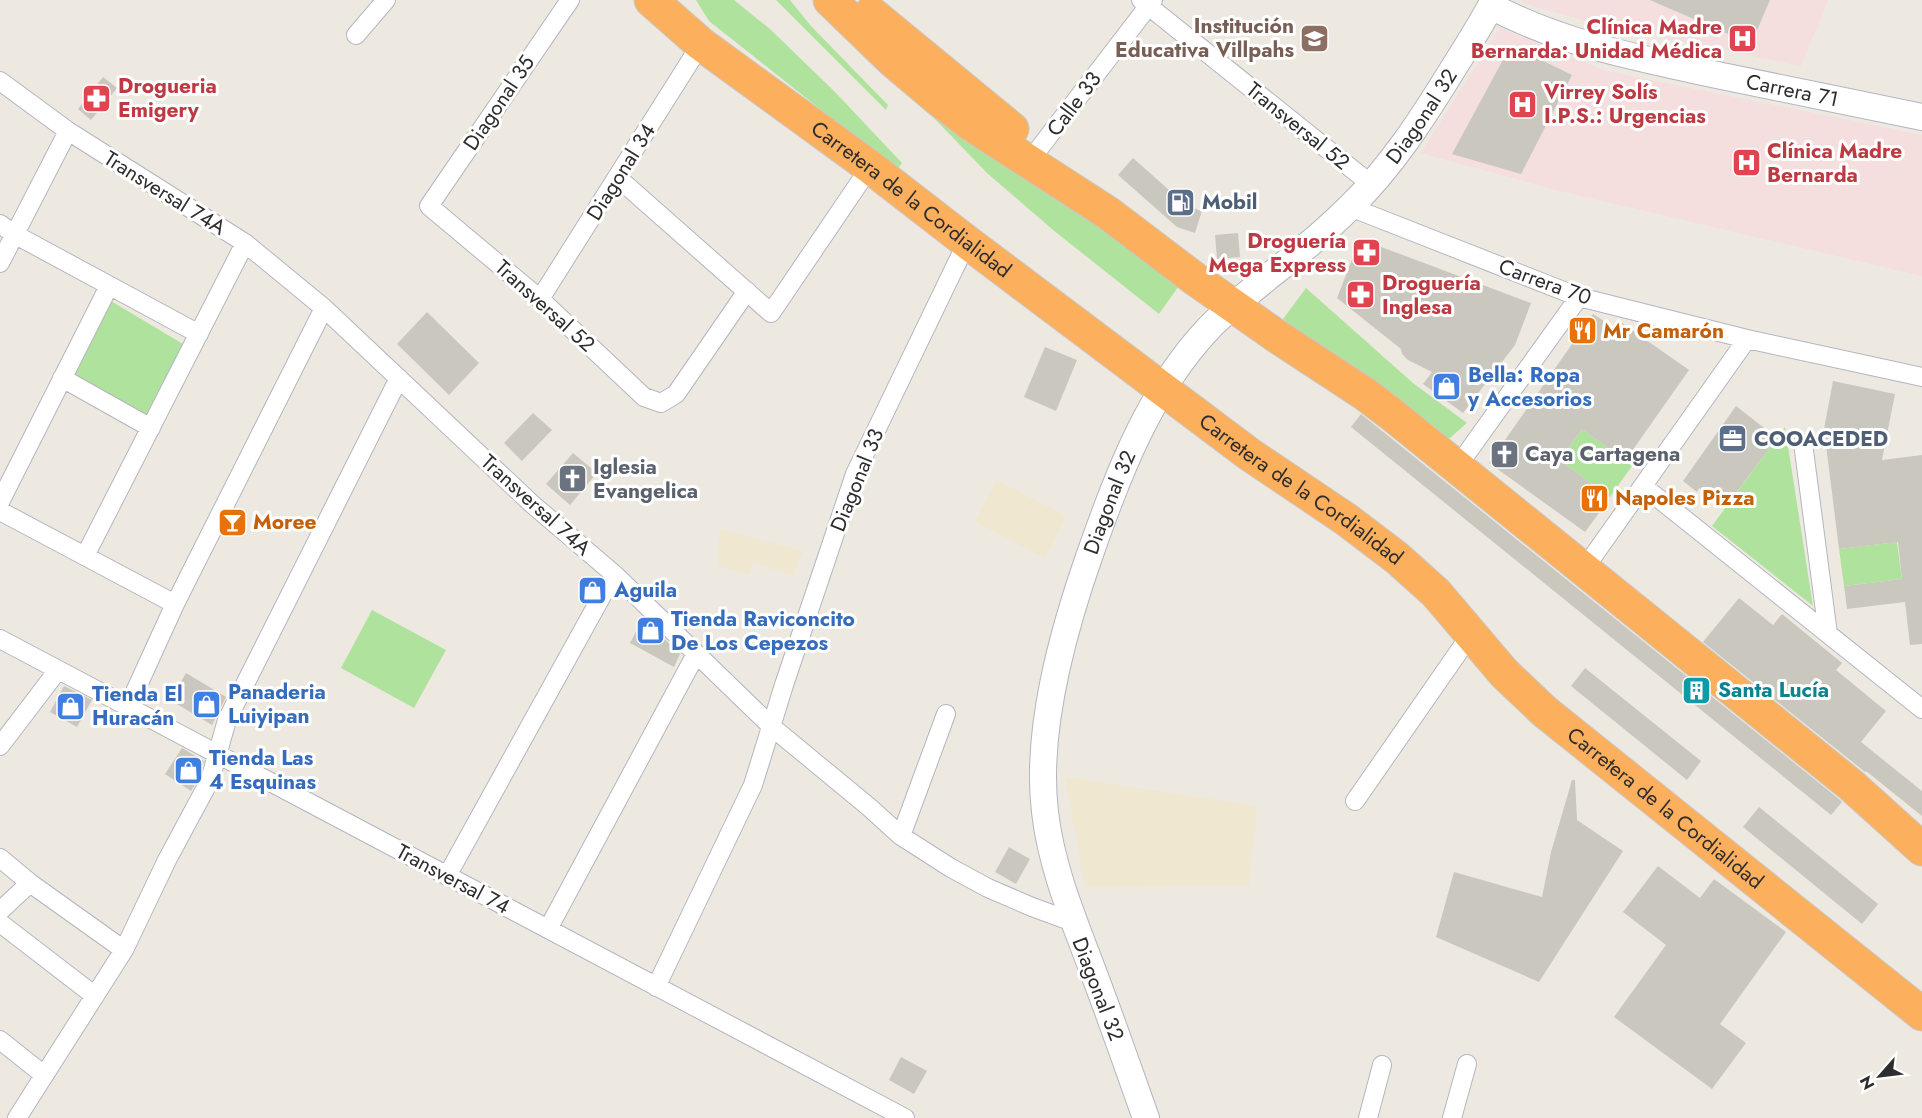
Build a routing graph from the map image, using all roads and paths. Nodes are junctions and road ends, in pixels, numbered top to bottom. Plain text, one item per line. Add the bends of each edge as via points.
1 (386, 0) edge
2 (570, 0) edge
3 (651, 0) edge
4 (830, 0) edge
5 (854, 0) edge
6 (1148, 2) edge
7 (1493, 3) edge
8 (356, 35) dead end
9 (701, 44) junction
10 (0, 81) edge
11 (1922, 117) edge
12 (68, 131) junction
13 (1038, 150) junction
14 (870, 166) junction
15 (617, 177) junction
16 (1372, 185) junction
17 (429, 206) joint
18 (1350, 207) junction
19 (1108, 213) junction
20 (7, 229) edge
21 (967, 242) junction
22 (245, 243) junction
23 (0, 263) edge
24 (109, 286) junction
25 (747, 291) junction
26 (1579, 297) junction
27 (540, 299) junction
28 (1233, 306) junction
29 (324, 309) junction
30 (199, 334) junction
31 (1747, 339) junction
32 (1922, 377) edge
33 (62, 378) junction
34 (399, 378) junction
35 (1162, 388) junction
36 (151, 428) junction
37 (1803, 443) dead end
38 (1457, 467) junction
39 (1643, 486) junction
40 (0, 502) edge
41 (0, 511) edge
42 (85, 556) junction
43 (1584, 569) junction
44 (614, 574) junction
45 (175, 604) junction
46 (1472, 634) junction
47 (1828, 634) junction
48 (0, 639) edge
49 (696, 654) junction
50 (58, 670) junction
51 (128, 707) junction
52 (1922, 709) edge
53 (946, 714) dead end
54 (772, 727) junction
55 (0, 746) edge
56 (218, 755) junction
57 (1355, 801) dead end
58 (901, 836) junction
59 (1922, 849) edge
60 (0, 858) edge
61 (447, 876) junction
62 (30, 883) junction
63 (0, 911) edge
64 (1073, 922) junction
65 (0, 923) edge
66 (548, 929) junction
67 (124, 950) junction
68 (656, 987) junction
69 (95, 996) junction
70 (1922, 1014) edge
71 (0, 1040) edge
72 (1467, 1064) dead end
73 (1382, 1065) dead end
74 (44, 1075) junction
75 (17, 1118) edge
76 (906, 1118) edge
77 (1146, 1118) edge
78 (1368, 1118) edge
79 (1452, 1118) edge

1 - 8 street
2 - 17 street, Diagonal 35
3 - 9 highway, Carretera de la Cordialidad
4 - 19 highway via 938,99
5 - 13 highway
6 - 13 street, Calle 33
6 - 16 street, Transversal 52
7 - 11 street, Carrera 71 via 1503,13 1587,46
7 - 16 street, Diagonal 32 via 1422,119
9 - 14 highway, Carretera de la Cordialidad
9 - 15 street, Diagonal 34
10 - 12 street, Transversal 74A
12 - 20 street
12 - 22 street, Transversal 74A
13 - 19 highway
14 - 21 highway, Carretera de la Cordialidad
14 - 25 street via 771,313
15 - 25 street
15 - 27 street, Diagonal 34
16 - 18 street, Diagonal 32
17 - 27 street, Transversal 52
18 - 26 street, Carrera 70
18 - 28 street, Diagonal 32
19 - 28 highway
20 - 23 street
20 - 24 street
21 - 35 highway, Carretera de la Cordialidad
21 - 54 street, Diagonal 33 via 855,474
22 - 29 street, Transversal 74A
22 - 30 street
24 - 30 street
24 - 33 street
25 - 27 street, Transversal 52 via 676,394 661,403 644,397
26 - 31 street, Carrera 70
26 - 38 street
28 - 35 street, Diagonal 32 via 1193,346
28 - 38 highway via 1365,394
29 - 34 street, Transversal 74A
29 - 45 street
30 - 36 street
31 - 32 street, Carrera 70
31 - 39 street
33 - 36 street
33 - 40 street
34 - 44 street, Transversal 74A via 532,504
34 - 56 street via 227,720
35 - 46 highway, Carretera de la Cordialidad via 1397,558 1436,593
35 - 64 street, Diagonal 32 via 1106,508 1070,615 1050,703 1044,759 1045,810 1051,849
36 - 42 street
37 - 47 street
38 - 43 highway
39 - 43 street
39 - 47 street
41 - 42 street
42 - 45 street
43 - 59 highway via 1851,785
44 - 49 street, Transversal 74A
44 - 61 street
45 - 51 street
46 - 57 street
46 - 70 highway, Carretera de la Cordialidad via 1504,673 1544,711
47 - 52 street
48 - 50 street, Transversal 74
49 - 54 street, Transversal 74A
49 - 66 street
50 - 51 street, Transversal 74
50 - 55 street
51 - 56 street, Transversal 74
53 - 58 street
54 - 58 street, Transversal 74A
54 - 68 street, Diagonal 33 via 753,785
56 - 61 street, Transversal 74
56 - 67 street via 210,780
58 - 64 street, Transversal 74A via 988,888
60 - 62 street
61 - 66 street, Transversal 74
62 - 63 street
62 - 67 street
64 - 77 street, Diagonal 32
65 - 69 street
66 - 68 street, Transversal 74
67 - 69 street
68 - 76 street, Transversal 74
69 - 74 street
71 - 74 street
72 - 79 street
73 - 78 street
74 - 75 street

